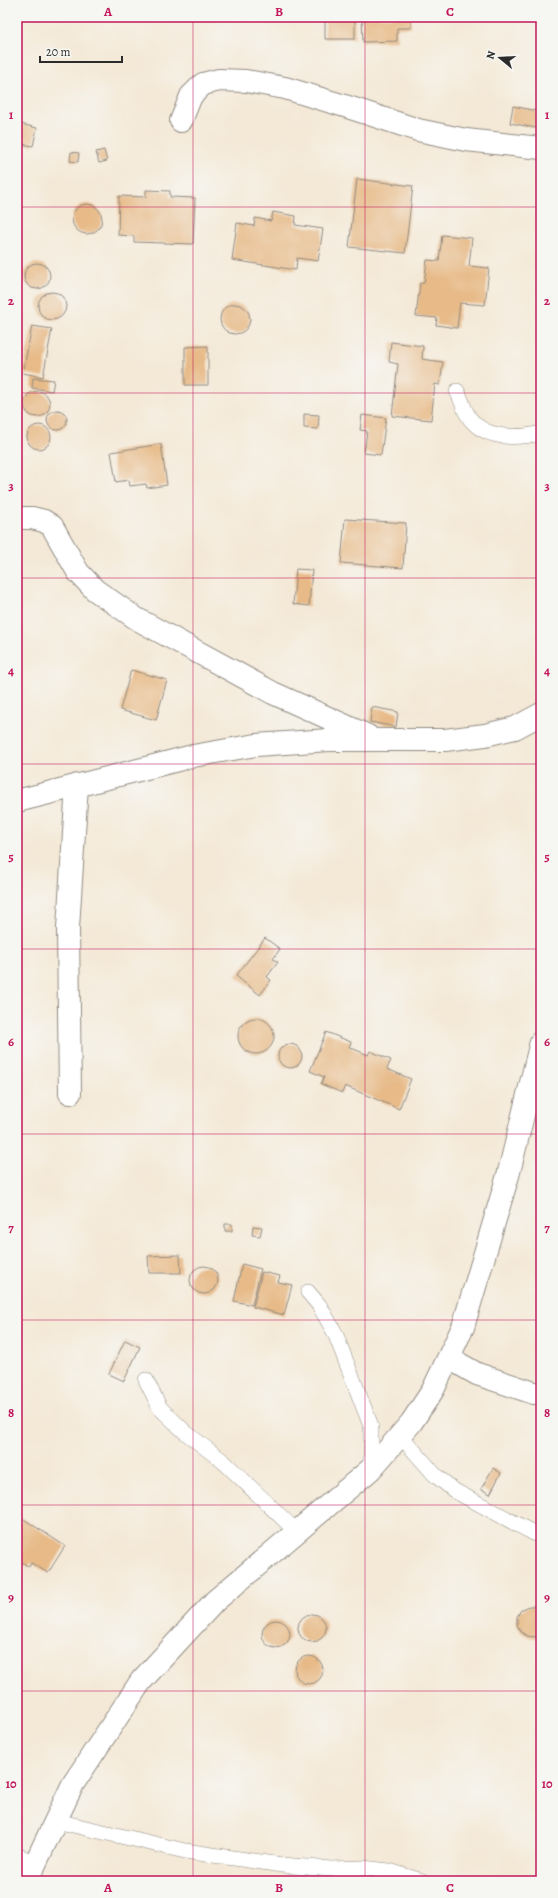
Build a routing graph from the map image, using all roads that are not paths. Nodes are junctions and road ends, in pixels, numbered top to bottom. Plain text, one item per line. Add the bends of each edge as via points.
1 (181, 121) dead end
2 (541, 148) edge
3 (458, 391) dead end
4 (541, 434) edge
5 (17, 518) edge
6 (541, 714) edge
7 (375, 739) junction
8 (76, 785) junction
9 (17, 801) edge
10 (541, 1042) edge
11 (70, 1093) dead end
12 (534, 1102) edge
13 (308, 1292) dead end
14 (449, 1358) junction
15 (146, 1380) dead end
16 (541, 1394) edge
17 (400, 1435) junction
18 (371, 1469) junction
19 (297, 1532) junction
20 (541, 1537) edge
21 (56, 1821) junction
22 (26, 1866) edge
23 (422, 1881) edge

1 - 2 street via 191,96 203,84 219,80 246,81 285,88 418,130 466,140
3 - 4 lane via 468,414 477,426 498,436 524,437
5 - 7 street via 32,518 52,526 78,572 96,590 137,619 273,693
6 - 7 street via 515,728 484,735 445,740
7 - 8 street via 256,745 193,756
8 - 9 street
8 - 11 street via 68,928
10 - 12 street
12 - 14 street via 509,1172 463,1327
13 - 18 lane via 319,1305 335,1333 371,1426
14 - 16 street via 477,1374
14 - 17 street via 434,1390
15 - 19 lane via 160,1408 185,1432 224,1462
17 - 18 street
17 - 20 lane via 435,1475 455,1491
18 - 19 street
19 - 21 street via 216,1601 141,1681 74,1784
21 - 22 street
21 - 23 lane via 185,1851 282,1865 389,1871

